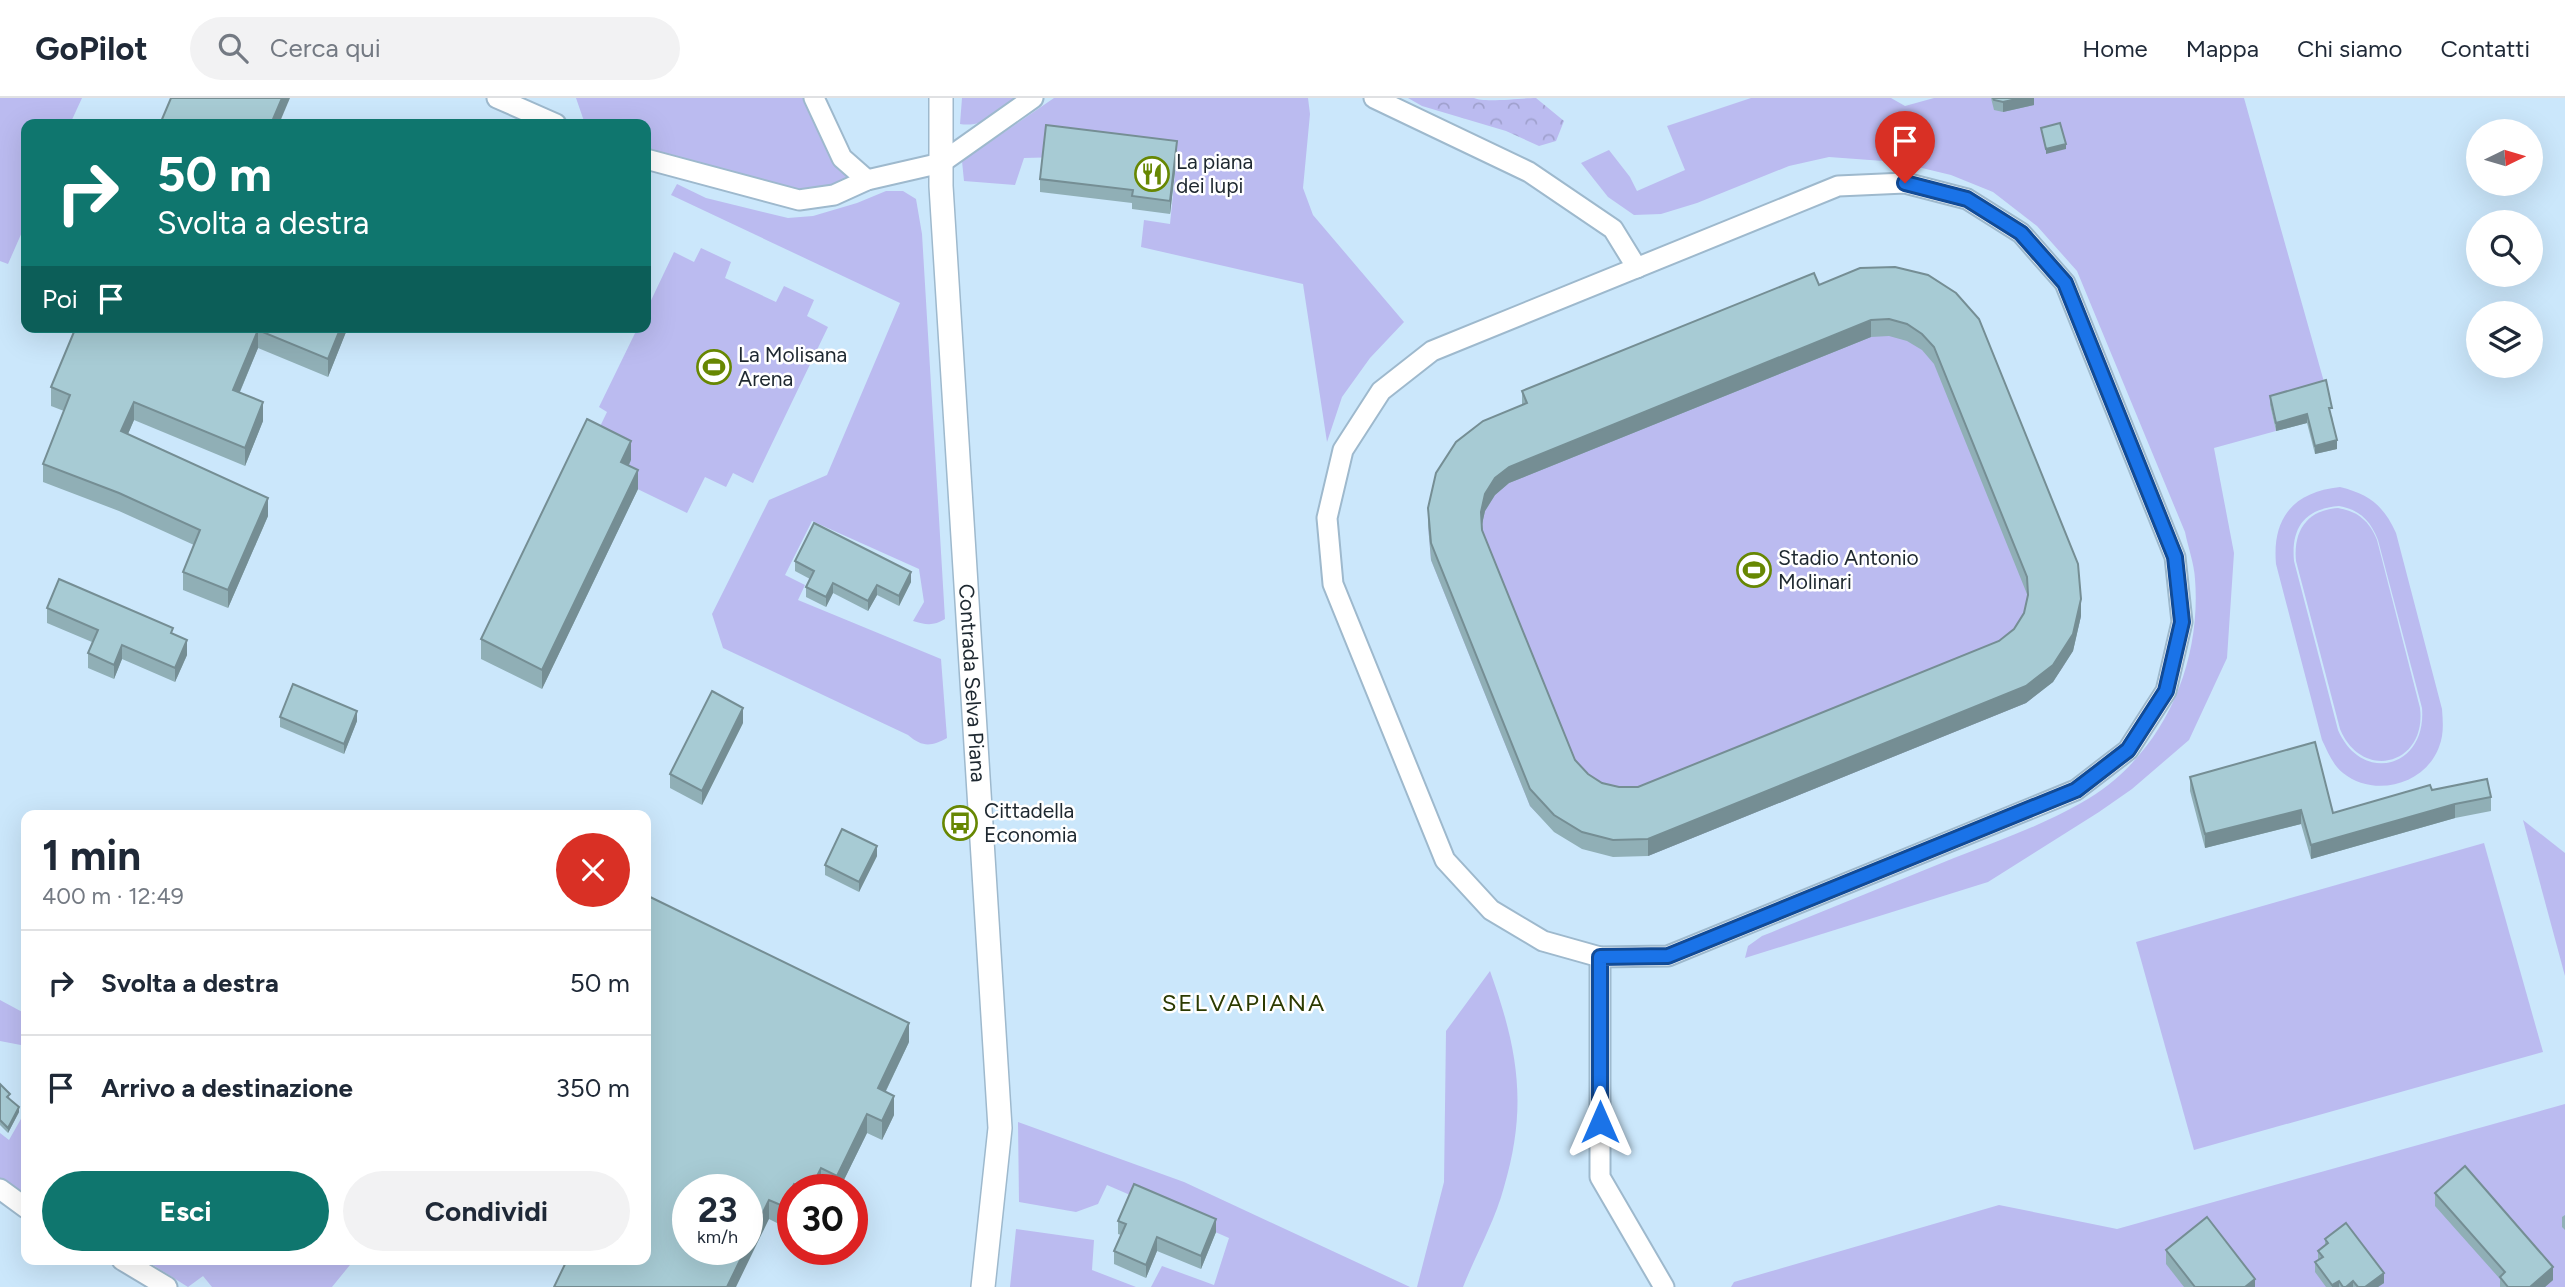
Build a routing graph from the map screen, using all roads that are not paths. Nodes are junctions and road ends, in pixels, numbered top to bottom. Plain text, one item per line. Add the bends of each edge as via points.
1 (497, 98) edge
2 (814, 98) edge
3 (941, 98) edge
4 (1033, 98) edge
5 (1374, 98) edge
6 (544, 119) edge
7 (651, 160) edge
8 (941, 163) junction
9 (867, 180) junction
10 (1637, 268) junction
11 (1600, 957) junction
12 (0, 1189) edge
13 (21, 1204) edge
14 (130, 1265) edge
15 (167, 1287) edge
16 (983, 1287) edge
17 (1664, 1287) edge

1 - 6 street
2 - 9 street via 842,158
3 - 8 street, Contrada Selva Piana
4 - 8 street
5 - 10 street via 1529,173 1614,229
7 - 9 street via 799,200 834,195
8 - 9 street
8 - 16 street, Contrada Selva Piana via 1000,1128
10 - 11 street via 1433,351 1381,391 1343,450 1327,518 1334,584 1445,860 1492,910 1543,941
10 - 11 street via 1838,186 1905,183 1967,199 2021,233 2065,283 2175,557 2182,622 2166,691 2128,750 2076,790 1668,956
11 - 17 street via 1600,1177
12 - 13 street
14 - 15 street

